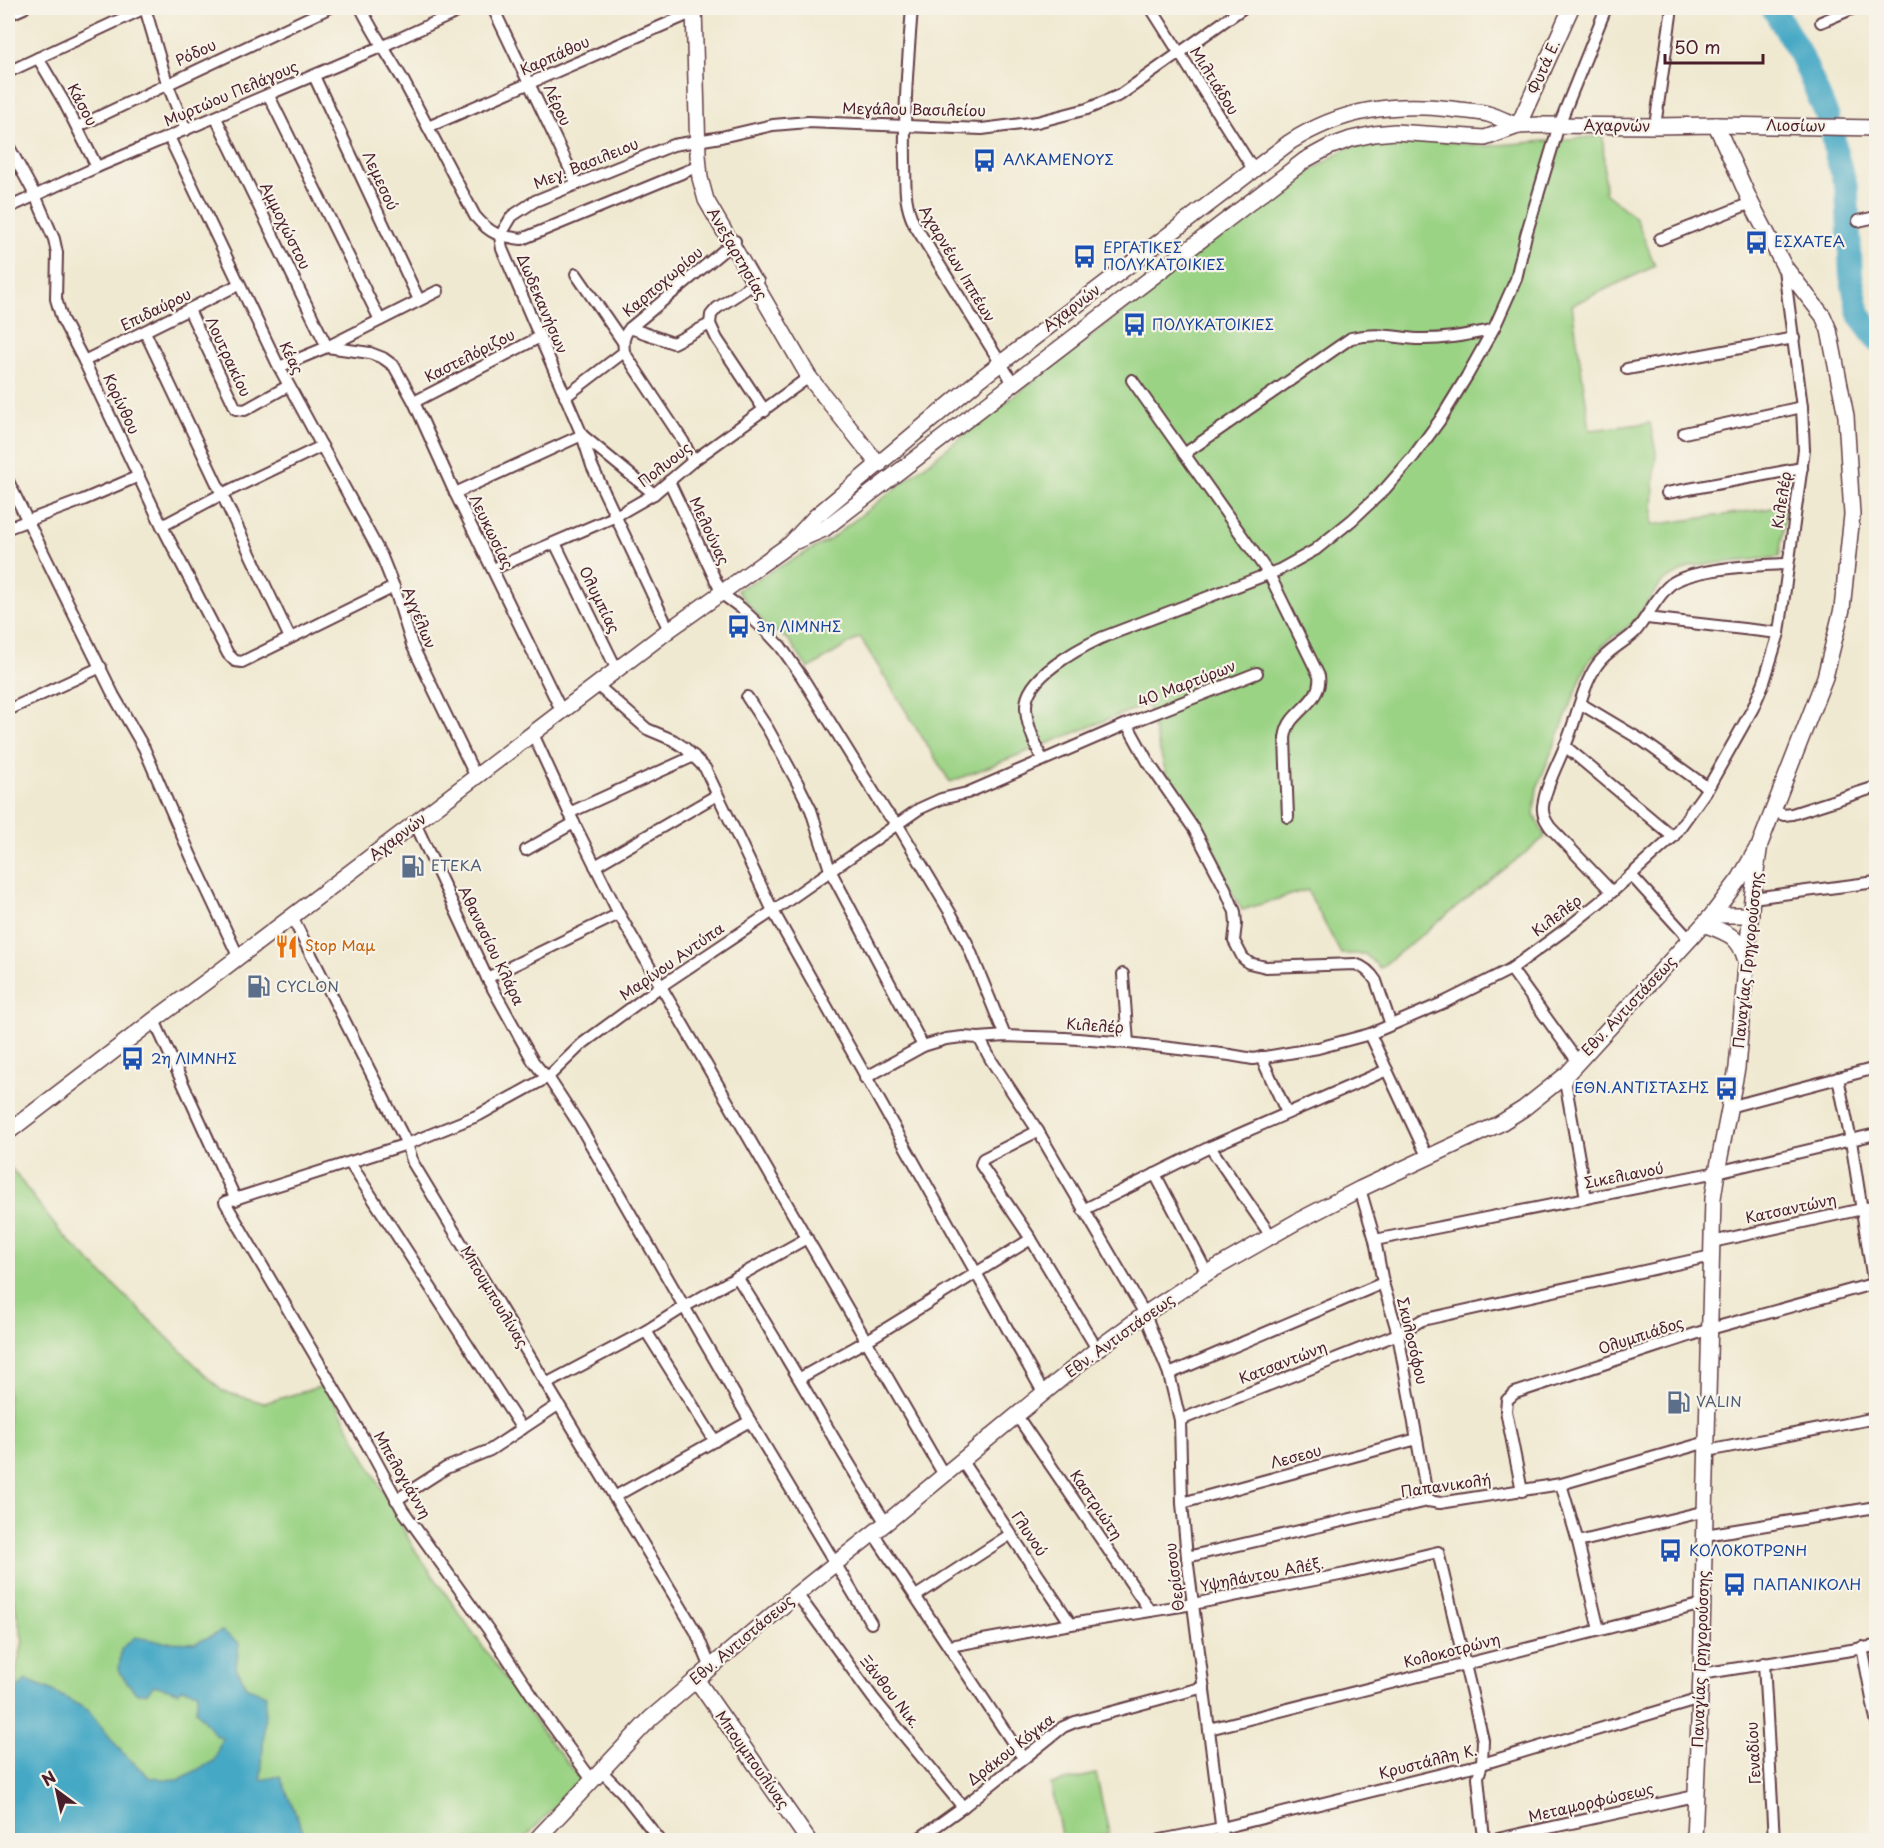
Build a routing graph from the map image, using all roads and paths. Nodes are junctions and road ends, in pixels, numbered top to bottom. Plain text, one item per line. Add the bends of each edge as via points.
1 (24, 8) edge
2 (145, 8) edge
3 (329, 8) edge
4 (361, 8) edge
5 (466, 8) edge
6 (493, 8) edge
7 (912, 8) edge
8 (1151, 8) edge
9 (1243, 8) edge
10 (1571, 8) edge
11 (1606, 8) edge
12 (1672, 8) edge
13 (1854, 8) edge
14 (694, 10) edge
15 (8, 15) edge
16 (1821, 22) dead end
17 (383, 46) junction
18 (1179, 54) junction
19 (38, 58) junction
20 (8, 72) edge
21 (314, 76) junction
22 (167, 82) junction
23 (530, 84) junction
24 (269, 96) junction
25 (216, 118) junction
26 (1716, 124) junction
27 (1559, 125) junction
28 (904, 126) junction
29 (1518, 126) junction
30 (1655, 126) junction
31 (77, 127) junction
32 (428, 127) junction
33 (1876, 128) edge
34 (186, 130) junction
35 (169, 137) junction
36 (697, 140) junction
37 (8, 145) edge
38 (699, 166) junction
39 (97, 167) junction
40 (1253, 169) junction
41 (577, 184) junction
42 (35, 195) junction
43 (1751, 203) junction
44 (8, 208) edge
45 (1876, 217) edge
46 (1858, 221) dead end
47 (500, 236) junction
48 (1660, 239) dead end
49 (733, 242) junction
50 (1784, 266) junction
51 (576, 274) dead end
52 (756, 282) junction
53 (240, 284) junction
54 (438, 291) dead end
55 (419, 300) junction
56 (189, 310) junction
57 (380, 320) junction
58 (710, 324) junction
59 (630, 328) junction
60 (1492, 330) junction
61 (145, 332) junction
62 (540, 337) junction
63 (1794, 338) junction
64 (327, 347) junction
65 (623, 347) junction
66 (84, 361) junction
67 (1000, 363) junction
68 (279, 367) junction
69 (1627, 369) dead end
70 (809, 377) junction
71 (1132, 380) dead end
72 (1013, 383) junction
73 (288, 386) junction
74 (566, 397) junction
75 (414, 402) junction
76 (1802, 407) junction
77 (765, 411) junction
78 (1684, 433) dead end
79 (582, 435) junction
80 (322, 447) junction
81 (1184, 454) junction
82 (693, 461) junction
83 (879, 465) junction
84 (1802, 468) junction
85 (139, 476) junction
86 (8, 481) edge
87 (669, 482) junction
88 (455, 493) junction
89 (1667, 493) dead end
90 (222, 494) junction
91 (654, 494) junction
92 (615, 517) junction
93 (26, 520) junction
94 (162, 526) junction
95 (8, 528) edge
96 (555, 543) junction
97 (790, 544) junction
98 (1787, 564) junction
99 (492, 569) junction
100 (1269, 574) junction
101 (394, 587) junction
102 (722, 594) junction
103 (1647, 618) junction
104 (669, 630) junction
105 (1779, 633) junction
106 (290, 638) junction
107 (242, 662) joint
108 (101, 667) junction
109 (617, 670) junction
110 (1257, 673) dead end
111 (597, 685) junction
112 (747, 697) dead end
113 (1581, 704) junction
114 (8, 710) edge
115 (562, 712) junction
116 (1127, 724) junction
117 (533, 734) junction
118 (1565, 746) junction
119 (694, 756) junction
120 (1042, 760) junction
121 (476, 777) junction
122 (1876, 787) edge
123 (1708, 788) junction
124 (717, 795) junction
125 (1774, 811) junction
126 (1288, 817) dead end
127 (571, 818) junction
128 (415, 823) junction
129 (898, 825) junction
130 (1673, 837) junction
131 (1760, 844) junction
132 (526, 850) dead end
133 (595, 866) junction
134 (830, 870) junction
135 (1631, 875) junction
136 (1876, 882) edge
137 (1612, 892) junction
138 (1752, 898) junction
139 (773, 911) junction
140 (619, 914) junction
141 (1751, 915) junction
142 (292, 917) junction
143 (1708, 920) junction
144 (1690, 939) junction
145 (238, 958) junction
146 (1747, 962) junction
147 (1511, 969) junction
148 (1123, 974) dead end
149 (487, 978) junction
150 (661, 986) junction
151 (154, 1020) junction
152 (1391, 1025) junction
153 (1370, 1034) junction
154 (1005, 1036) junction
155 (979, 1038) junction
156 (1128, 1043) junction
157 (923, 1046) junction
158 (1261, 1057) junction
159 (1578, 1062) junction
160 (1876, 1068) edge
161 (1387, 1070) junction
162 (1567, 1074) junction
163 (548, 1077) junction
164 (865, 1077) junction
165 (1838, 1078) junction
166 (1729, 1107) junction
167 (1287, 1113) junction
168 (1038, 1131) junction
169 (8, 1132) edge
170 (1876, 1134) edge
171 (1851, 1141) junction
172 (407, 1144) junction
173 (1210, 1147) junction
174 (1427, 1156) junction
175 (350, 1163) junction
176 (1717, 1173) junction
177 (1155, 1174) junction
178 (1360, 1189) junction
179 (1586, 1198) junction
180 (230, 1201) junction
181 (1876, 1206) edge
182 (1862, 1209) junction
183 (1083, 1210) junction
184 (1271, 1236) junction
185 (807, 1238) junction
186 (1031, 1239) junction
187 (1375, 1240) junction
188 (1712, 1249) junction
189 (976, 1274) junction
190 (1207, 1274) junction
191 (737, 1277) junction
192 (1383, 1283) junction
193 (1875, 1283) edge
194 (1876, 1299) edge
195 (684, 1307) junction
196 (1145, 1314) junction
197 (1710, 1329) junction
198 (646, 1331) junction
199 (1398, 1335) junction
200 (866, 1341) junction
201 (1097, 1349) junction
202 (1169, 1374) junction
203 (800, 1378) junction
204 (546, 1384) junction
205 (1044, 1394) junction
206 (558, 1405) junction
207 (1017, 1416) junction
208 (1876, 1418) edge
209 (1180, 1420) junction
210 (750, 1421) junction
211 (522, 1429) junction
212 (1417, 1439) junction
213 (715, 1441) junction
214 (1707, 1446) junction
215 (961, 1460) junction
216 (944, 1475) junction
217 (1561, 1484) junction
218 (1522, 1491) junction
219 (614, 1497) junction
220 (396, 1500) junction
221 (1428, 1501) junction
222 (1182, 1503) junction
223 (1876, 1507) edge
224 (1706, 1511) junction
225 (886, 1523) junction
226 (873, 1533) junction
227 (1011, 1534) junction
228 (1705, 1535) junction
229 (1578, 1542) junction
230 (1187, 1557) junction
231 (835, 1564) junction
232 (797, 1594) junction
233 (916, 1596) junction
234 (1194, 1604) junction
235 (1703, 1604) junction
236 (1150, 1611) junction
237 (871, 1623) dead end
238 (1071, 1624) junction
239 (1599, 1630) junction
240 (950, 1646) junction
241 (1876, 1646) edge
242 (1862, 1647) junction
243 (1465, 1664) junction
244 (1764, 1664) junction
245 (711, 1668) junction
246 (1701, 1674) junction
247 (696, 1679) junction
248 (1204, 1688) junction
249 (1700, 1699) junction
250 (1876, 1720) edge
251 (1209, 1729) junction
252 (1023, 1758) junction
253 (1482, 1764) junction
254 (596, 1775) junction
255 (1695, 1796) junction
256 (963, 1807) junction
257 (1222, 1828) junction
258 (543, 1838) edge
259 (660, 1840) edge
260 (808, 1840) edge
261 (917, 1840) edge
262 (1160, 1840) edge
263 (1223, 1840) edge
264 (1484, 1840) edge
265 (1493, 1840) edge
266 (1694, 1840) edge
267 (1774, 1840) edge

1 - 15 street
2 - 19 street
2 - 22 street
3 - 22 street, Ρόδου
4 - 17 street
5 - 17 street, Μυρτώου Πελάγους
6 - 23 street, Λέρου
7 - 28 street, Αχαρνέων Ιππέων
8 - 18 street, Μιλτιάδου
9 - 18 street, Μεγάλου Βασιλείου
10 - 29 street, Φυτά Ε.
11 - 27 street
12 - 30 street
13 - 16 street
14 - 23 street, Καρπάθου
14 - 36 street, Ανεξαρτησίας
17 - 21 street, Μυρτώου Πελάγους
17 - 32 street
18 - 28 street, Μεγάλου Βασιλείου via 1120,95 1087,110 982,129
18 - 40 street, Μιλτιάδου
19 - 20 street
19 - 31 street, Κάσου
21 - 24 street, Μυρτώου Πελάγους
21 - 55 street, Λεμεσού
22 - 31 street, Ρόδου
22 - 34 street
23 - 32 street, Καρπάθου
23 - 41 street, Λέρου
24 - 25 street, Μυρτώου Πελάγους
24 - 57 street
25 - 34 street, Μυρτώου Πελάγους
25 - 64 street, Αμμοχώστου
26 - 30 street, Αχαρνών
26 - 33 street, Λιοσίων
26 - 43 street, Παναγίας Γρηγορούσσης
27 - 29 street, Αχαρνών
27 - 30 street, Αχαρνών
27 - 60 street via 1516,279
28 - 36 street, Μεγάλου Βασιλείου via 808,122
28 - 67 street, Αχαρνέων Ιππέων via 907,210
29 - 40 street, Αχαρνών via 1487,114 1429,107 1381,108 1355,113 1308,131
29 - 72 street, Αχαρνών via 1485,138 1422,132 1374,134 1317,152
31 - 39 street, Κάσου
32 - 47 street via 475,216 485,229
34 - 35 street, Μυρτώου Πελάγους
35 - 39 street, Μυρτώου Πελάγους
35 - 53 street, Κέας
36 - 38 street, Ανεξαρτησίας
36 - 41 street, Μεγ. Βασιλειου via 673,145
37 - 42 street, Κορίνθου
38 - 47 street via 522,239
38 - 49 street, Ανεξαρτησίας via 706,200
39 - 42 street, Μυρτώου Πελάγους
40 - 67 street, Αχαρνών
41 - 47 street, Μεγ. Βασιλειου via 535,201 512,216
42 - 44 street, Μυρτώου Πελάγους
42 - 66 street, Κορίνθου via 57,253 56,299
43 - 48 street
43 - 50 street, Παναγίας Γρηγορούσσης
45 - 46 street
47 - 62 street, Δωδεκανήσων
49 - 52 street, Ανεξαρτησίας
49 - 59 street, Καρποχωρίου
50 - 63 street, Κιλελέρ
50 - 125 street, Παναγίας Γρηγορούσσης via 1823,316 1829,330 1846,416 1852,515 1842,609 1834,643
51 - 65 street
52 - 58 street via 717,308
52 - 70 street, Ανεξαρτησίας
53 - 56 street, Επιδαύρου
53 - 68 street, Κέας
54 - 55 street
55 - 57 street
56 - 61 street, Επιδαύρου
56 - 73 street, Λουτρακίου via 236,409 244,410
57 - 64 street
58 - 59 street via 673,343
58 - 77 street
59 - 65 street, Καρποχωρίου
60 - 81 street via 1443,339 1369,334 1351,338
60 - 100 street via 1440,420 1385,489 1316,549
61 - 66 street, Επιδαύρου
61 - 90 street
62 - 74 street, Δωδεκανήσων
62 - 75 street, Καστελόριζου
63 - 69 street
63 - 76 street, Κιλελέρ
64 - 68 street
64 - 75 street, Λευκωσίας via 383,358 394,366
65 - 74 street, Καρποχωρίου
65 - 82 street
66 - 85 street, Κορίνθου
67 - 72 street, Αχαρνέων Ιππέων
67 - 83 street, Αχαρνών
68 - 73 street, Κέας
70 - 77 street, Πολυους
70 - 83 street, Ανεξαρτησίας
71 - 81 street
72 - 97 street, Αχαρνών via 824,529
73 - 80 street, Κέας
74 - 79 street, Δωδεκανήσων
75 - 88 street, Λευκωσίας
76 - 78 street
76 - 84 street, Κιλελέρ
77 - 82 street, Πολυους
79 - 88 street
79 - 91 street
79 - 92 street, Δωδεκανήσων
80 - 90 street
80 - 101 street, Κέας via 382,557
81 - 100 street
82 - 87 street, Πολυους
83 - 97 street, Αχαρνών
84 - 89 street
84 - 98 street, Κιλελέρ
85 - 93 street
85 - 94 street, Κορίνθου
86 - 93 street
87 - 91 street, Πολυους
87 - 102 street, Μελούνας
88 - 99 street, Λευκωσίας
90 - 94 street
90 - 106 street
91 - 92 street, Πολυους
92 - 96 street, Πολυους
92 - 104 street, Δωδεκανήσων
93 - 95 street
93 - 108 street
94 - 107 street, Κορίνθου via 228,654
96 - 99 street, Πολυους
96 - 109 street, Ολυμπίας
97 - 102 street, Αχαρνών
98 - 103 street via 1688,575 1671,584
98 - 105 street, Κιλελέρ
99 - 115 street, Λευκωσίας
100 - 120 street via 1101,638 1054,665 1030,692 1025,704
100 - 126 street via 1320,684 1287,728
101 - 106 street, Αγγέλων
101 - 121 street, Αγγέλων via 412,645
102 - 104 street, Αχαρνών
102 - 129 street via 781,647
103 - 105 street
103 - 113 street via 1597,665
104 - 109 street, Αχαρνών
105 - 123 street, Κιλελέρ via 1753,708
106 - 107 street, Αγγέλων
108 - 114 street
108 - 145 street via 144,748
109 - 111 street, Αχαρνών
110 - 116 street, 40 Μαρτύρων
111 - 115 street, Αχαρνών
111 - 119 street via 647,729 673,740
112 - 134 street via 811,810
113 - 118 street
113 - 123 street via 1643,741
115 - 117 street, Αχαρνών
116 - 120 street, Μαρίνου Αντύπα
116 - 152 street via 1194,829 1225,888 1235,912 1234,941 1243,958 1266,967 1360,965 1376,981
117 - 121 street, Αχαρνών
117 - 127 street
118 - 130 street
118 - 137 street via 1552,775 1544,818
119 - 124 street via 705,768
119 - 127 street
120 - 129 street, Μαρίνου Αντύπα via 967,793 932,802
121 - 128 street, Αχαρνών
122 - 125 street via 1792,814
123 - 130 street, Κιλελέρ
124 - 133 street
124 - 139 street
125 - 131 street, Παναγίας Γρηγορούσσης
127 - 132 street
127 - 133 street
128 - 142 street, Αχαρνών
128 - 149 street, Αθανασίου Κλάρα
129 - 134 street, Μαρίνου Αντύπα
129 - 154 street via 967,943
130 - 135 street, Κιλελέρ
131 - 138 street, Παναγίας Γρηγορούσσης
131 - 143 street, Εθν. Αντιστάσεως
133 - 140 street
134 - 139 street, Μαρίνου Αντύπα
134 - 157 street
135 - 137 street, Κιλελέρ
135 - 144 street
136 - 138 street
137 - 147 street, Κιλελέρ
138 - 141 street, Παναγίας Γρηγορούσσης
139 - 150 street, Μαρίνου Αντύπα
139 - 164 street
140 - 149 street
140 - 150 street
141 - 143 street
141 - 146 street, Παναγίας Γρηγορούσσης
142 - 145 street, Αχαρνών
142 - 172 street, Μπουμπουλίνας
143 - 144 street, Εθν. Αντιστάσεως
143 - 146 street via 1732,936 1742,947
144 - 159 street, Εθν. Αντιστάσεως
145 - 151 street, Αχαρνών
146 - 166 street, Παναγίας Γρηγορούσσης via 1737,1068
147 - 152 street, Κιλελέρ
147 - 159 street
148 - 156 street
149 - 163 street, Αθανασίου Κλάρα via 534,1061
150 - 163 street, Μαρίνου Αντύπα via 582,1044
150 - 185 street
151 - 169 street, Αχαρνών
151 - 180 street, Μπελογιάννη
152 - 153 street, Κιλελέρ
153 - 158 street, Κιλελέρ
153 - 161 street
154 - 155 street, Κιλελέρ
154 - 156 street, Κιλελέρ
155 - 157 street, Κιλελέρ via 946,1039
155 - 168 street, Θερίσσου
156 - 158 street, Κιλελέρ via 1244,1059
157 - 164 street, Κιλελέρ
158 - 167 street
159 - 162 street, Εθν. Αντιστάσεως
160 - 165 street
161 - 167 street
161 - 174 street
162 - 174 street, Εθν. Αντιστάσεως via 1499,1124
162 - 179 street
163 - 172 street, Μαρίνου Αντύπα via 479,1115
163 - 195 street, Αθανασίου Κλάρα
164 - 189 street
165 - 166 street
165 - 171 street
166 - 176 street, Παναγίας Γρηγορούσσης
167 - 173 street
168 - 183 street, Θερίσσου
168 - 186 street via 981,1161
170 - 171 street, Σικελιανού
171 - 176 street, Σικελιανού
171 - 182 street
172 - 175 street, Μαρίνου Αντύπα
172 - 204 street, Μπουμπουλίνας via 413,1163
173 - 177 street
173 - 184 street
174 - 178 street, Εθν. Αντιστάσεως
175 - 180 street, Μαρίνου Αντύπα
175 - 211 street
176 - 179 street, Σικελιανού
176 - 188 street, Παναγίας Γρηγορούσσης
177 - 183 street
177 - 190 street
178 - 184 street, Εθν. Αντιστάσεως
178 - 187 street, Σκυλοσόφου
179 - 187 street, Σικελιανού
180 - 220 street, Μπελογιάννη
181 - 182 street, Κατσαντώνη
182 - 188 street, Κατσαντώνη
182 - 193 street
183 - 196 street, Θερίσσου
184 - 190 street, Εθν. Αντιστάσεως
185 - 191 street
185 - 200 street
186 - 189 street
186 - 201 street
187 - 192 street, Σκυλοσόφου
188 - 197 street, Παναγίας Γρηγορούσσης
188 - 199 street, Κατσαντώνη via 1422,1320
189 - 200 street
189 - 205 street
190 - 196 street, Εθν. Αντιστάσεως
191 - 195 street
191 - 203 street
192 - 199 street, Σκυλοσόφου
192 - 202 street
193 - 194 street
193 - 197 street, Ολυμπιάδος
195 - 198 street
195 - 210 street, Αθανασίου Κλάρα
196 - 201 street, Εθν. Αντιστάσεως
196 - 202 street, Θερίσσου
197 - 214 street, Παναγίας Γρηγορούσσης
197 - 218 street, Ολυμπιάδος via 1515,1393 1507,1400 1506,1411
198 - 204 street
198 - 213 street
199 - 209 street, Κατσαντώνη
199 - 212 street, Σκυλοσόφου
200 - 203 street
200 - 216 street
201 - 205 street, Εθν. Αντιστάσεως
202 - 209 street, Θερίσσου
203 - 225 street
204 - 206 street, Μπουμπουλίνας
205 - 207 street, Εθν. Αντιστάσεως
206 - 211 street
206 - 219 street, Μπουμπουλίνας
207 - 215 street, Εθν. Αντιστάσεως
207 - 236 street, Καστριώτη
208 - 214 street, Παπανικολή
209 - 222 street, Θερίσσου
210 - 213 street
210 - 231 street, Αθανασίου Κλάρα
211 - 220 street via 490,1449 446,1468
212 - 221 street, Σκυλοσόφου
212 - 222 street, Λεσεου
213 - 219 street
214 - 217 street, Παπανικολή
214 - 224 street, Παναγίας Γρηγορούσσης
215 - 216 street, Εθν. Αντιστάσεως
215 - 227 street, Γλυνού
216 - 225 street, Εθν. Αντιστάσεως
217 - 218 street, Παπανικολή
217 - 229 street
218 - 221 street, Παπανικολή via 1440,1503
219 - 245 street, Μπουμπουλίνας via 696,1632
220 - 254 street, Μπελογιάννη
221 - 230 street, Παπανικολή
222 - 230 street, Θερίσσου
223 - 228 street
224 - 228 street, Παναγίας Γρηγορούσσης
224 - 229 street
225 - 226 street, Εθν. Αντιστάσεως
226 - 231 street, Εθν. Αντιστάσεως
226 - 233 street
227 - 233 street
227 - 238 street, Γλυνού
228 - 235 street, Παναγίας Γρηγορούσσης
229 - 239 street
230 - 234 street, Θερίσσου
231 - 232 street, Εθν. Αντιστάσεως
231 - 237 street, Αθανασίου Κλάρα
232 - 245 street, Εθν. Αντιστάσεως
232 - 256 street, Ξάνθου Νικ. via 873,1698
233 - 240 street
234 - 236 street, Υψηλάντου Αλέξ.
234 - 243 street, Υψηλάντου Αλέξ. via 1438,1552
234 - 248 street, Θερίσσου
235 - 239 street, Κολοκοτρώνη
235 - 246 street, Παναγίας Γρηγορούσσης
236 - 238 street, Υψηλάντου Αλέξ.
238 - 240 street, Υψηλάντου Αλέξ.
239 - 243 street, Κολοκοτρώνη
240 - 252 street
241 - 242 street
242 - 244 street
242 - 250 street
243 - 251 street, Κολοκοτρώνη
243 - 253 street via 1483,1740
244 - 246 street
244 - 267 street, Γεναδίου
245 - 247 street, Εθν. Αντιστάσεως
246 - 249 street, Παναγίας Γρηγορούσσης
247 - 254 street, Εθν. Αντιστάσεως via 651,1718
247 - 260 street, Μπουμπουλίνας
248 - 251 street, Θερίσσου
248 - 252 street, Δράκου Κόγκα via 1062,1727
249 - 253 street, Κρυστάλλη Κ.
249 - 255 street, Παναγίας Γρηγορούσσης
251 - 257 street, Θερίσσου
252 - 256 street, Δράκου Κόγκα
253 - 257 street, Κρυστάλλη Κ.
253 - 264 street via 1478,1777
254 - 258 street, Εθν. Αντιστάσεως
254 - 259 street, Μπελογιάννη via 622,1792
255 - 265 street, Μεταμορφώσεως
255 - 266 street, Παναγίας Γρηγορούσσης
256 - 261 street, Δράκου Κόγκα
257 - 262 street, Κρυστάλλη Κ.
257 - 263 street, Θερίσσου

